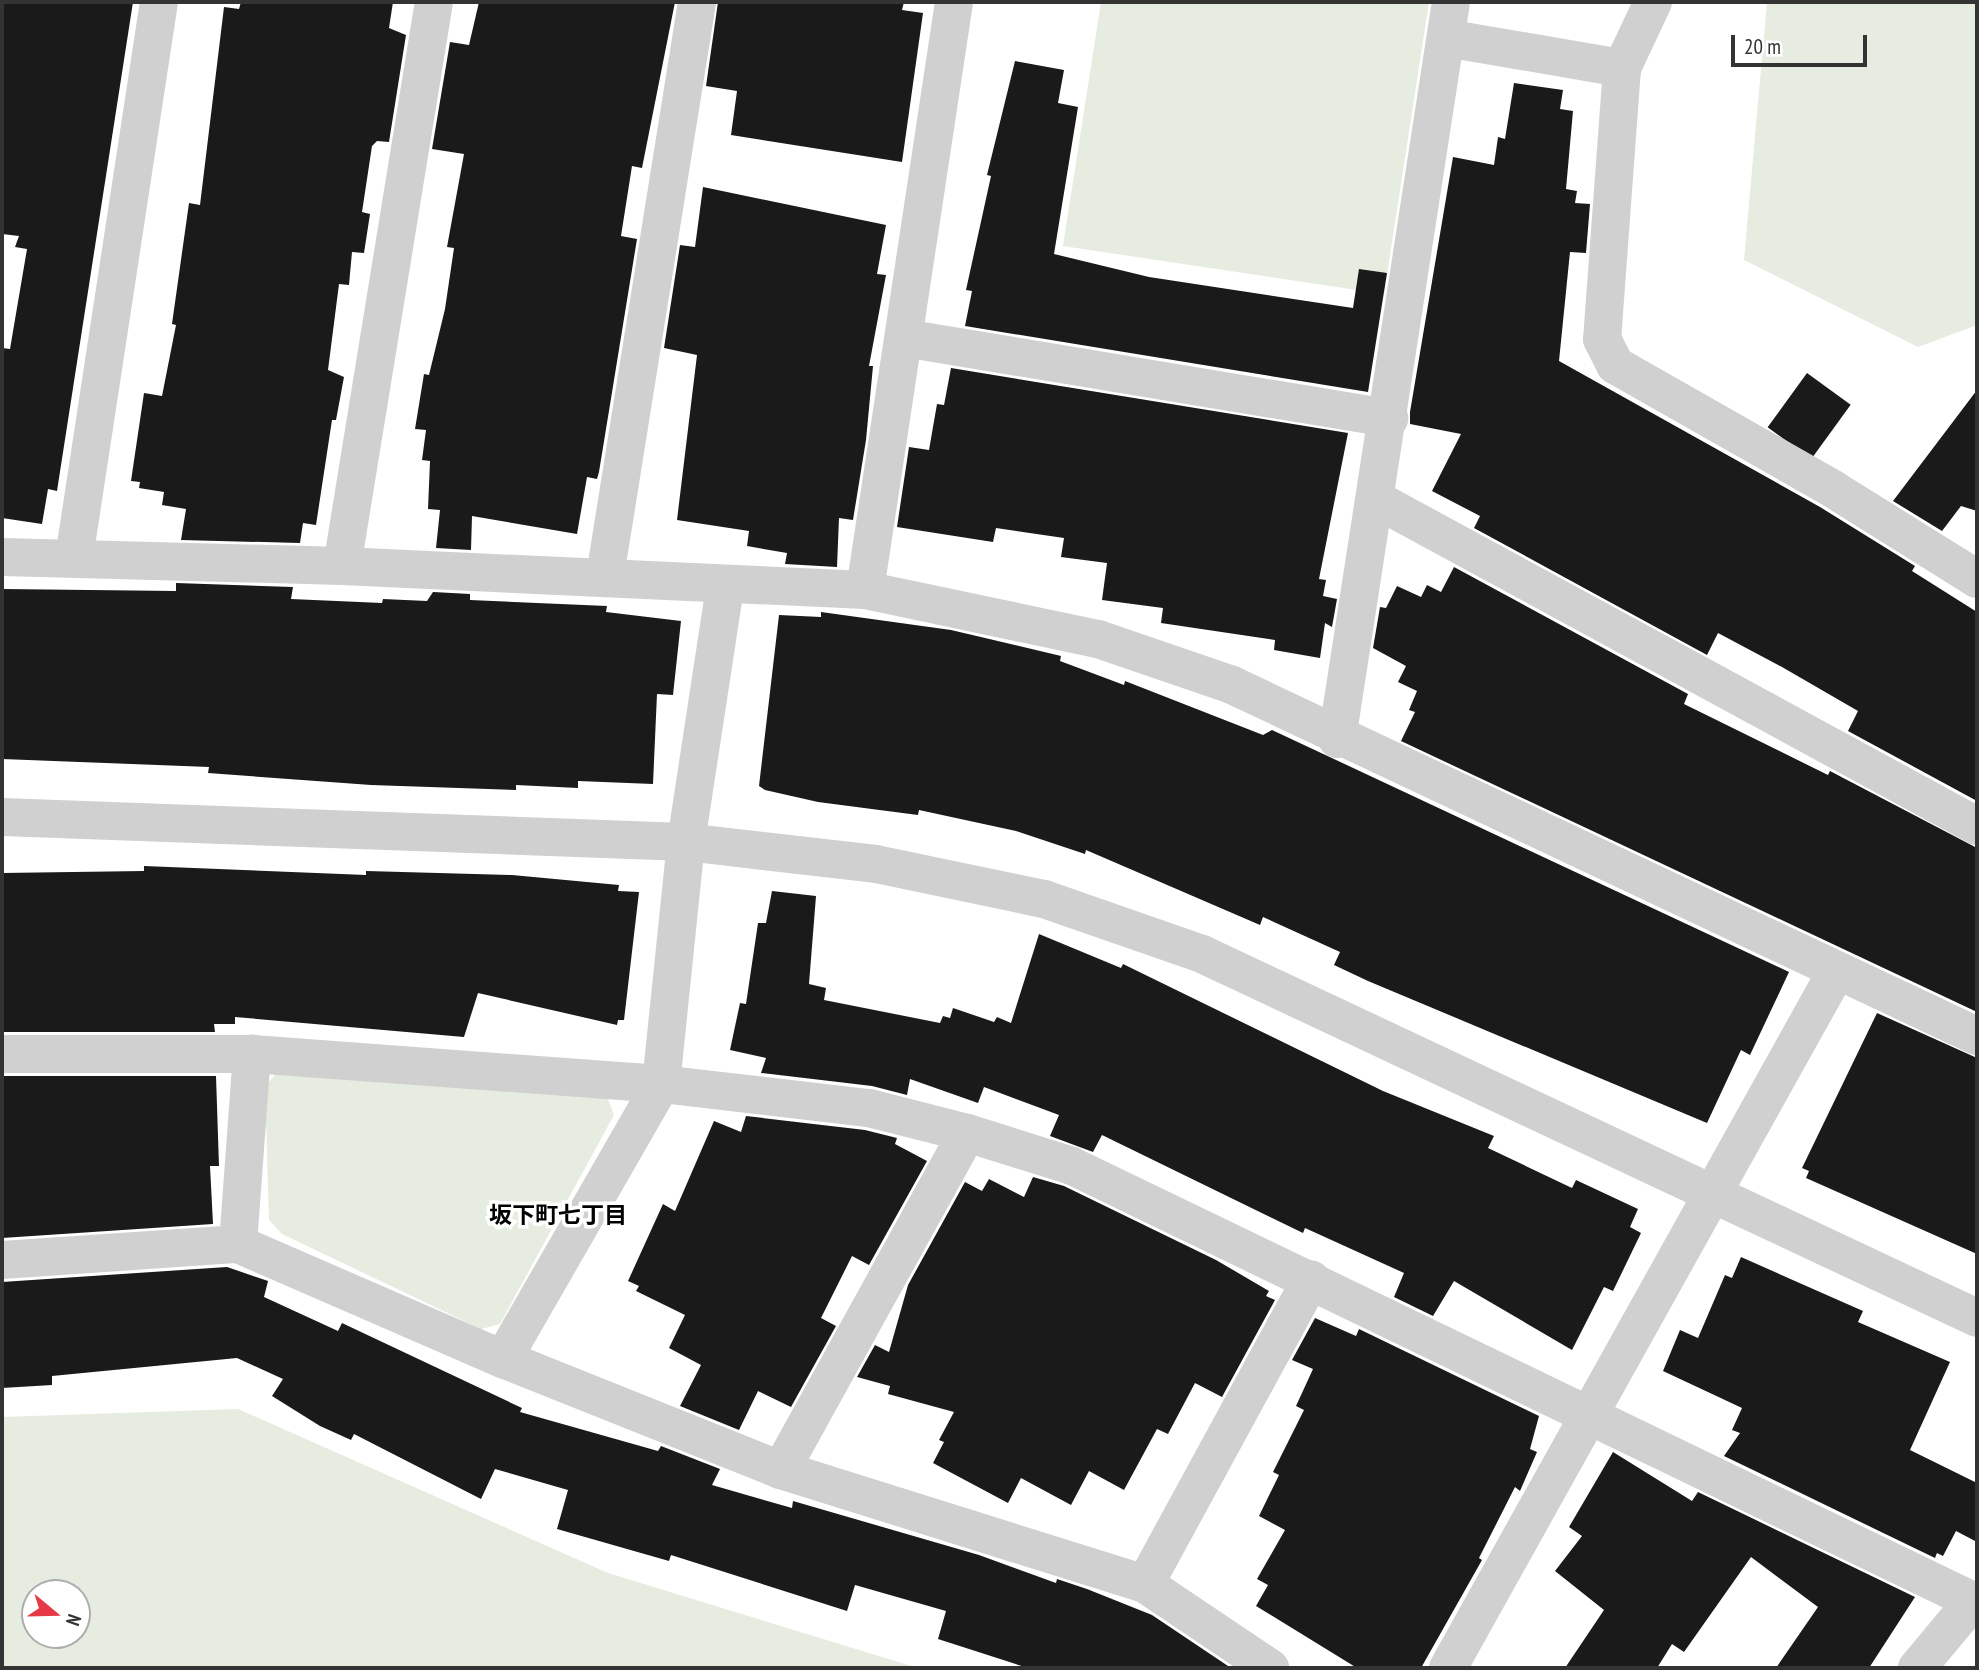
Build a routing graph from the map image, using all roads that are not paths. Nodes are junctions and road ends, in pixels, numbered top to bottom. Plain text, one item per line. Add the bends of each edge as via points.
1 (159, 2) edge
2 (434, 2) edge
3 (697, 2) edge
4 (954, 2) edge
5 (1653, 2) edge
6 (1449, 20) edge
7 (1622, 68) junction
8 (904, 338) junction
9 (1388, 418) junction
10 (1377, 500) junction
11 (2, 557) edge
12 (74, 558) junction
13 (342, 566) junction
14 (605, 576) junction
15 (1977, 579) edge
16 (725, 586) junction
17 (865, 590) junction
18 (1337, 739) junction
19 (2, 817) edge
20 (1977, 826) edge
21 (686, 842) junction
22 (1836, 972) junction
23 (1977, 1036) edge
24 (2, 1054) edge
25 (252, 1054) junction
26 (661, 1084) junction
27 (967, 1133) junction
28 (1714, 1195) junction
29 (238, 1244) junction
30 (2, 1259) edge
31 (1311, 1279) junction
32 (1977, 1318) edge
33 (503, 1359) junction
34 (1591, 1414) junction
35 (781, 1470) junction
36 (1145, 1584) junction
37 (1975, 1602) edge
38 (1270, 1668) edge
39 (1448, 1668) edge
40 (1917, 1668) edge

1 - 12 street
2 - 13 street
3 - 14 street
4 - 8 street
5 - 7 street
6 - 7 street
6 - 9 street
7 - 15 street via 1602,339 1615,365 1833,489
8 - 9 street
8 - 17 street
9 - 10 street
10 - 18 street
10 - 20 street
11 - 12 street
12 - 13 street
13 - 14 street
14 - 16 street
16 - 17 street
16 - 21 street
17 - 18 street via 1098,639 1232,685
18 - 22 street
19 - 21 street
21 - 26 street
21 - 28 street via 876,863 1044,900 1202,954
22 - 23 street
22 - 28 street
24 - 25 street
25 - 26 street
25 - 29 street
26 - 27 street via 869,1108
26 - 33 street
27 - 31 street via 1072,1166
27 - 35 street
28 - 32 street
28 - 34 street
29 - 30 street
29 - 33 street
31 - 34 street
31 - 36 street
33 - 35 street
34 - 37 street
34 - 39 street
35 - 36 street
36 - 38 street
37 - 40 street

